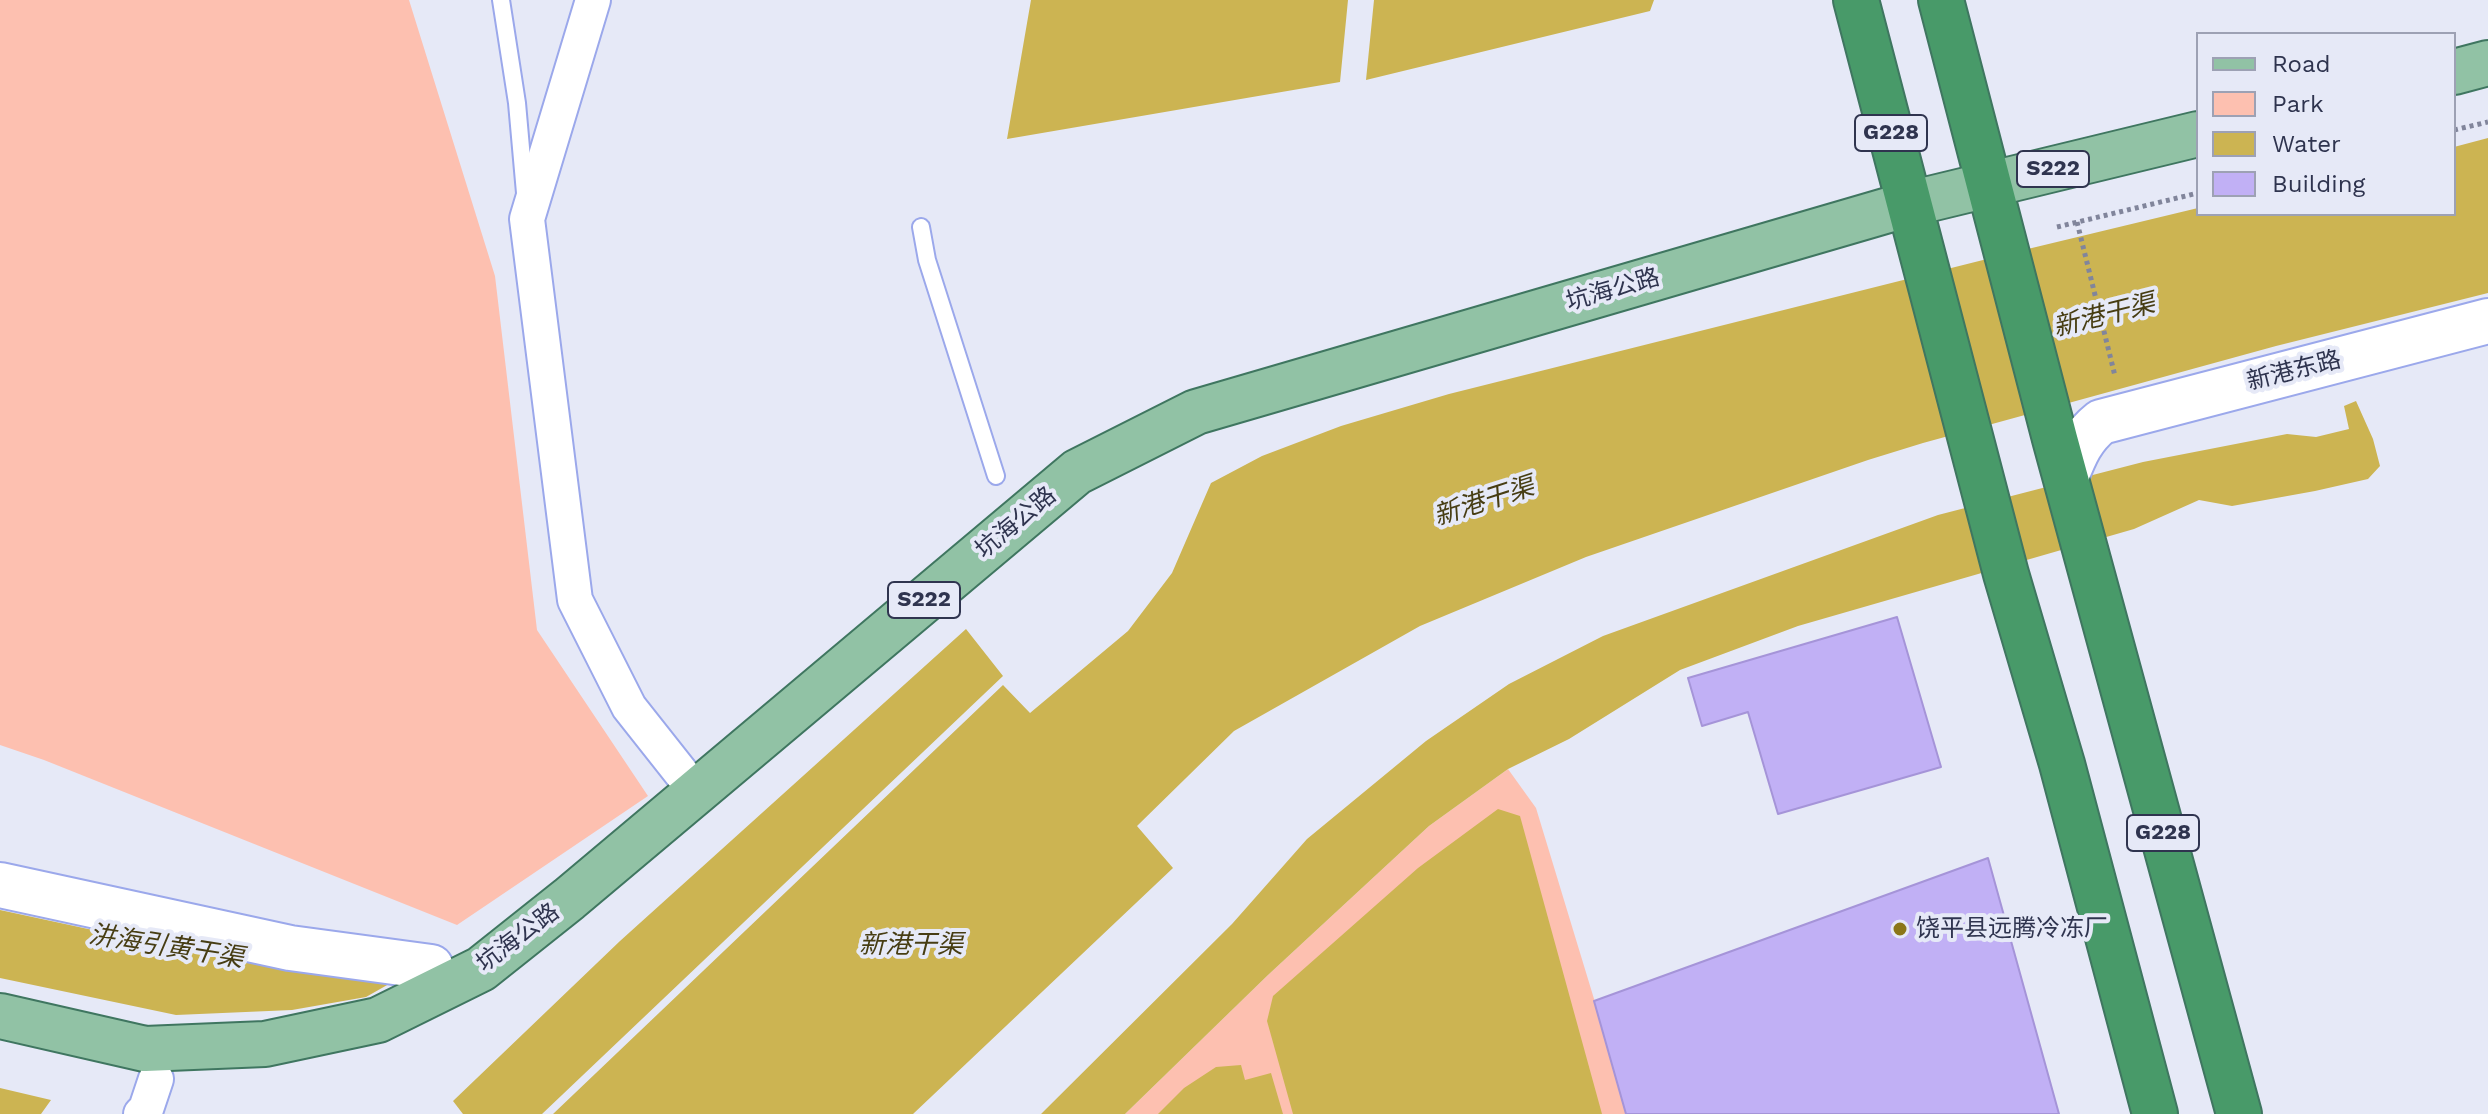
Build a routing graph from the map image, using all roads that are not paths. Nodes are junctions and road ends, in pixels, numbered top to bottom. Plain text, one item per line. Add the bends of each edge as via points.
1 (501, 0) edge
2 (593, 0) edge
3 (1856, 0) edge
4 (1941, 0) edge
5 (2488, 63) edge
6 (2456, 71) edge
7 (2196, 134) edge
8 (1988, 185) junction
9 (1909, 204) junction
10 (527, 219) junction
11 (921, 227) dead end
12 (2488, 321) edge
13 (2085, 428) junction
14 (996, 476) dead end
15 (682, 774) dead end
16 (0, 885) edge
17 (431, 967) dead end
18 (0, 1016) edge
19 (156, 1079) dead end
20 (141, 1114) edge
21 (2155, 1114) edge
22 (2239, 1114) edge

1 - 10 lane
2 - 10 street
3 - 9 highway, G228
4 - 8 highway
5 - 6 main road
7 - 8 main road, S222
8 - 9 main road, S222
8 - 13 highway via 2043,394
9 - 18 main road, 坑海公路 / S222 via 1196,412 1077,472 481,969 378,1020 265,1044 145,1049
9 - 21 highway, G228
10 - 15 street via 575,600 629,707
11 - 14 lane
12 - 13 street, 新港东路
13 - 22 highway, G228 via 2085,553
16 - 17 street via 290,948
19 - 20 street

